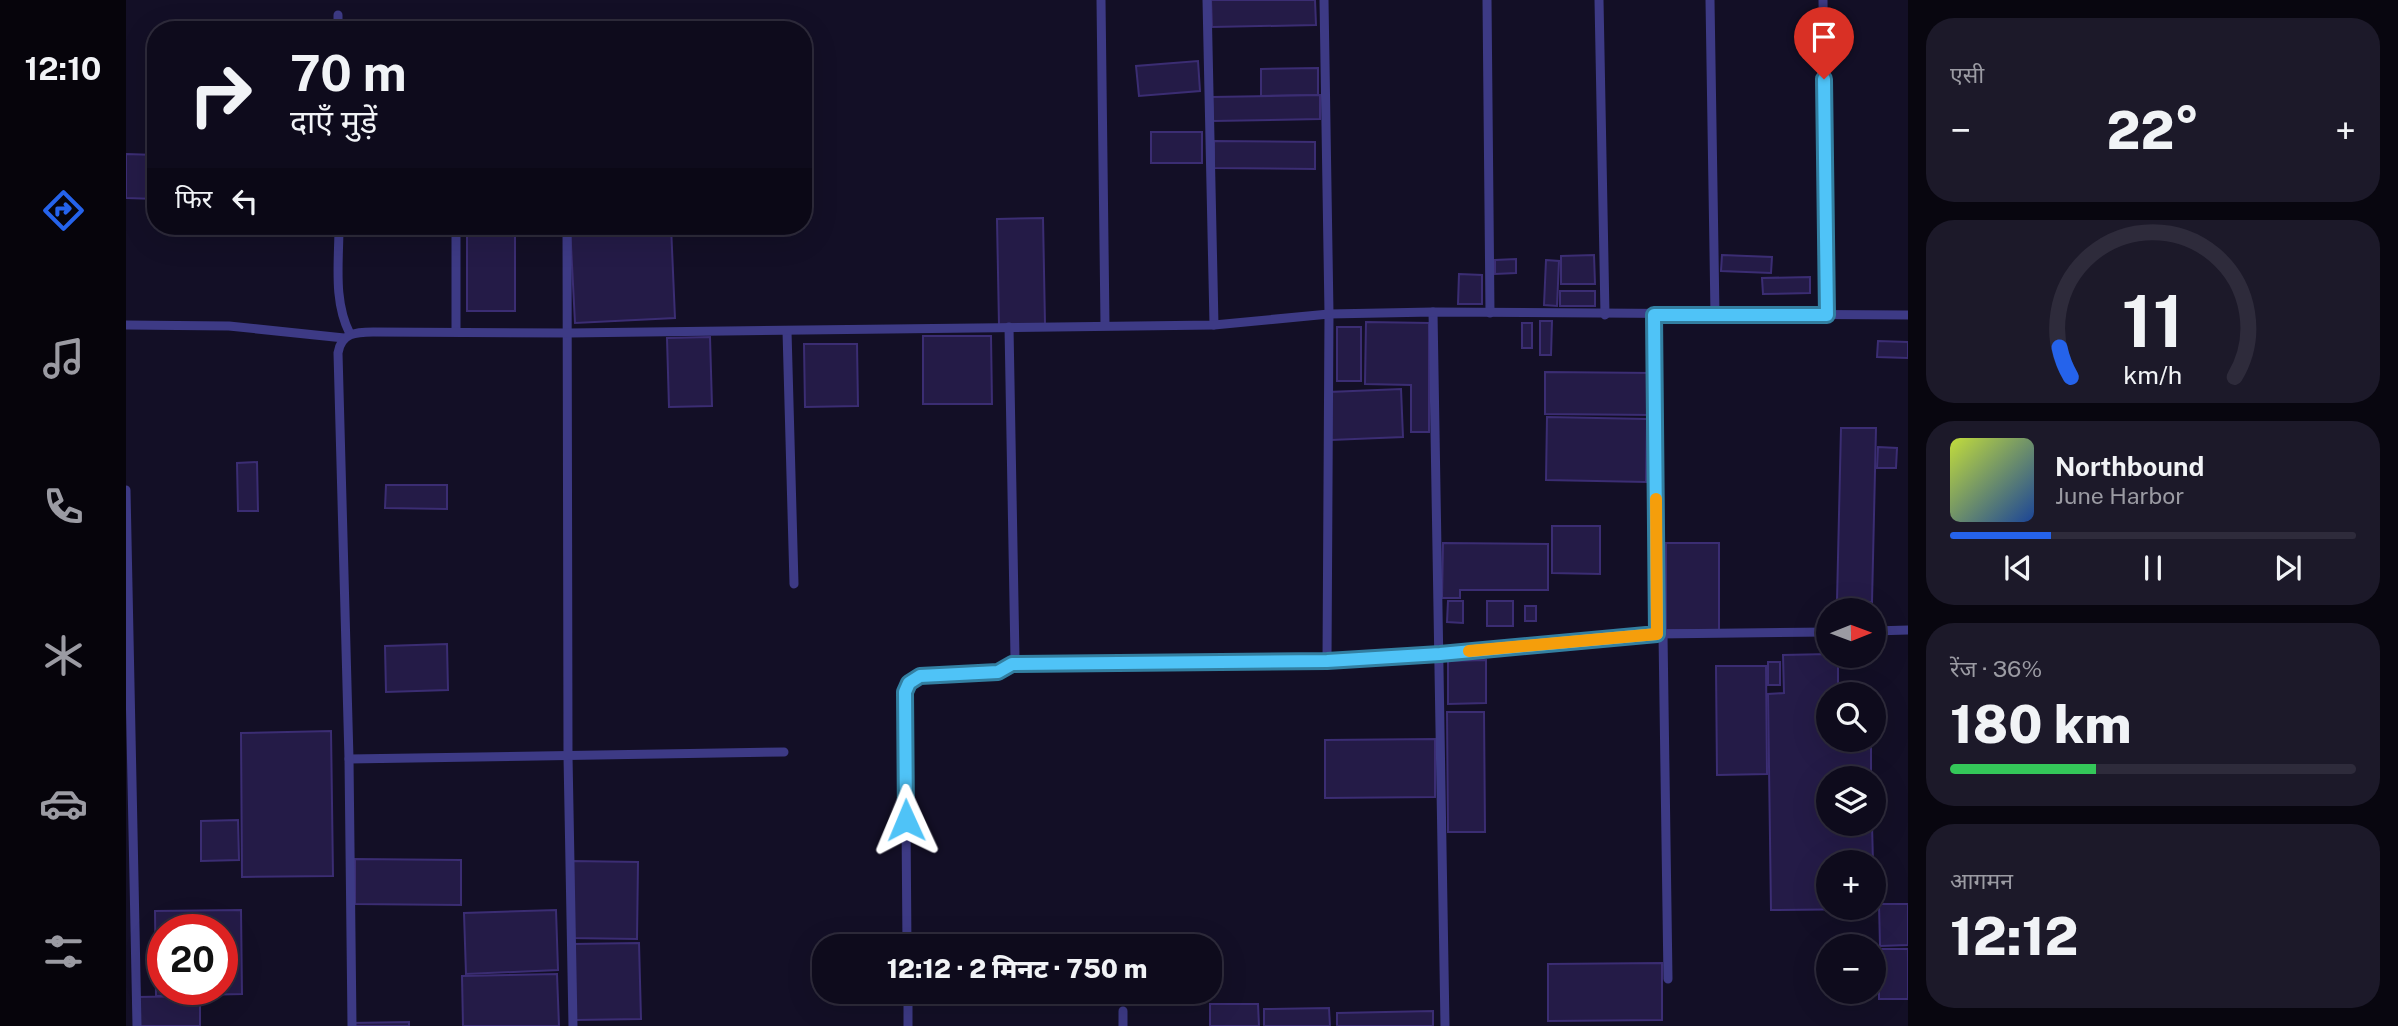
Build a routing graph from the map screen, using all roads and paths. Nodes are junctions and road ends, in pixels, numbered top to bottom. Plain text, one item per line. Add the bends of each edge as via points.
1 (1101, 0) edge
2 (1207, 0) edge
3 (1324, 0) edge
4 (1487, 0) edge
5 (1599, 0) edge
6 (1710, 0) edge
7 (1823, 0) edge
8 (338, 15) dead end
9 (338, 21) edge
10 (339, 235) edge
11 (456, 235) edge
12 (567, 235) edge
13 (1433, 312) junction
14 (1490, 313) junction
15 (1329, 314) junction
16 (1605, 314) junction
17 (1654, 315) junction
18 (1715, 315) junction
19 (1827, 315) junction
20 (1908, 315) edge
21 (1105, 325) junction
22 (1214, 325) junction
23 (126, 326) edge
24 (1009, 327) junction
25 (787, 331) junction
26 (456, 332) junction
27 (569, 333) junction
28 (347, 336) junction
29 (126, 490) edge
30 (794, 584) dead end
31 (1908, 630) edge
32 (1886, 631) edge
33 (1816, 632) edge
34 (1660, 634) junction
35 (1440, 654) junction
36 (1327, 661) junction
37 (1012, 664) junction
38 (784, 752) dead end
39 (568, 756) junction
40 (349, 759) junction
41 (907, 934) edge
42 (1668, 979) dead end
43 (908, 1004) edge
44 (1123, 1011) dead end
45 (137, 1026) edge
46 (352, 1026) edge
47 (573, 1026) edge
48 (908, 1026) edge
49 (1123, 1026) edge
50 (1445, 1026) edge

1 - 21 lane
2 - 22 lane
3 - 15 lane
4 - 14 lane
5 - 16 lane
6 - 18 lane
7 - 19 lane
8 - 9 lane
10 - 28 lane via 339,299
11 - 26 lane
12 - 27 lane
13 - 14 lane
13 - 15 lane
13 - 35 lane
14 - 16 lane
15 - 22 lane
15 - 36 lane
16 - 17 lane
17 - 18 lane
17 - 34 lane
18 - 19 lane
19 - 20 lane
21 - 22 lane
21 - 24 lane
23 - 28 lane via 229,326
24 - 25 lane
24 - 37 lane via 1017,648
25 - 27 lane
25 - 30 lane
26 - 27 lane
26 - 28 lane via 373,331
27 - 39 lane
28 - 40 lane via 338,353
29 - 45 lane
31 - 32 lane
33 - 34 lane
34 - 35 lane
34 - 42 lane
35 - 36 lane
35 - 50 lane
36 - 37 lane
37 - 41 lane via 998,672 920,676 905,692
38 - 39 lane
39 - 40 lane
39 - 47 lane
40 - 46 lane
43 - 48 lane
44 - 49 lane

